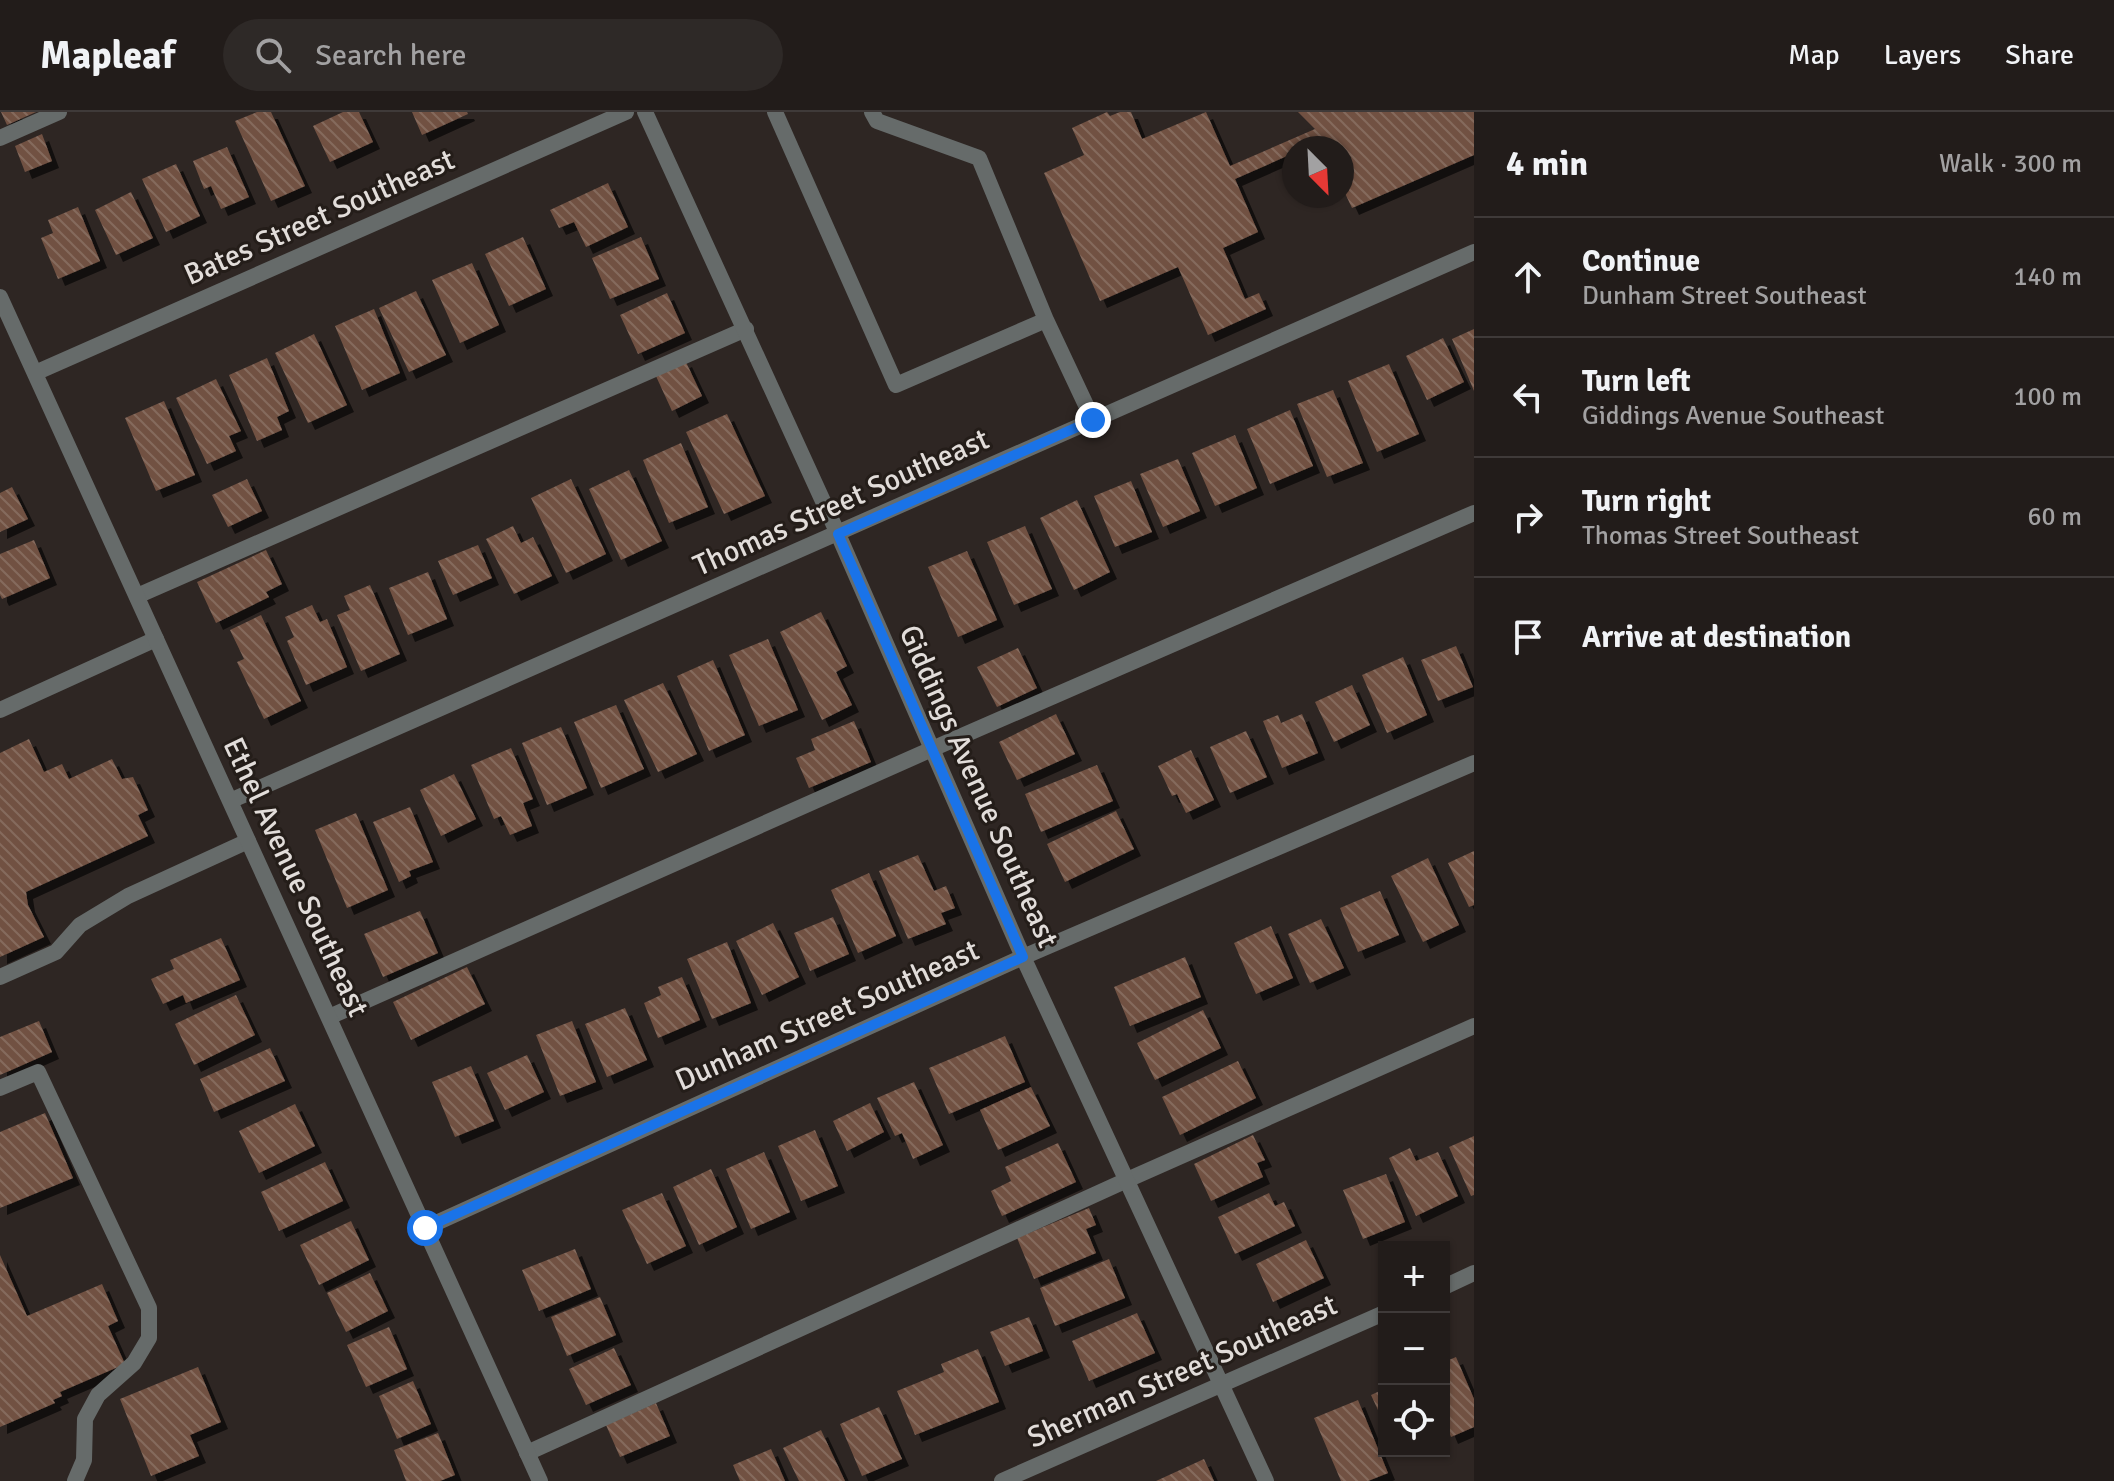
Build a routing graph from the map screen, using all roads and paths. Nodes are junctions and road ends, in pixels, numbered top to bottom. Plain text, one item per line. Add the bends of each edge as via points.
1 (59, 112) edge
2 (626, 112) edge
3 (645, 112) edge
4 (775, 112) edge
5 (872, 112) edge
6 (0, 138) edge
7 (1474, 252) edge
8 (0, 297) edge
9 (1046, 320) junction
10 (746, 329) junction
11 (35, 373) junction
12 (1093, 420) junction
13 (1474, 513) edge
14 (838, 534) junction
15 (137, 596) junction
16 (156, 639) junction
17 (2, 705) edge
18 (932, 749) junction
19 (1474, 763) edge
20 (230, 801) junction
21 (248, 841) junction
22 (1023, 957) junction
23 (0, 977) edge
24 (329, 1017) junction
25 (1474, 1026) edge
26 (0, 1088) edge
27 (1127, 1180) junction
28 (425, 1228) junction
29 (1474, 1273) edge
30 (1450, 1284) edge
31 (1378, 1316) edge
32 (1222, 1384) junction
33 (527, 1453) junction
34 (75, 1481) edge
35 (540, 1481) edge
36 (1002, 1481) edge
37 (1266, 1481) edge

1 - 6 street
2 - 11 street, Bates Street Southeast
3 - 10 street, Giddings Avenue Southeast
4 - 9 street via 896,385
5 - 9 street via 877,121 979,158
7 - 12 street, Thomas Street Southeast
8 - 11 street, Ethel Avenue Southeast
9 - 12 street
10 - 14 street, Giddings Avenue Southeast
10 - 15 street
11 - 15 street, Ethel Avenue Southeast
12 - 14 street, Thomas Street Southeast
13 - 18 street
14 - 18 street, Giddings Avenue Southeast
14 - 20 street, Thomas Street Southeast
15 - 16 street, Ethel Avenue Southeast
16 - 17 street
16 - 20 street, Ethel Avenue Southeast
18 - 22 street, Giddings Avenue Southeast
18 - 24 street
19 - 22 street, Dunham Street Southeast
20 - 21 street, Ethel Avenue Southeast
21 - 23 street via 128,896 80,925 56,952
21 - 24 street, Ethel Avenue Southeast
22 - 27 street, Giddings Avenue Southeast
22 - 28 street, Dunham Street Southeast
24 - 28 street, Ethel Avenue Southeast
25 - 27 street
26 - 34 street via 38,1072 149,1308 149,1338 134,1363 98,1395 85,1419 84,1460
27 - 32 street, Giddings Avenue Southeast
27 - 33 street
28 - 33 street, Ethel Avenue Southeast
29 - 30 street
31 - 32 street, Sherman Street Southeast
32 - 36 street, Sherman Street Southeast
32 - 37 street, Giddings Avenue Southeast
33 - 35 street, Ethel Avenue Southeast

